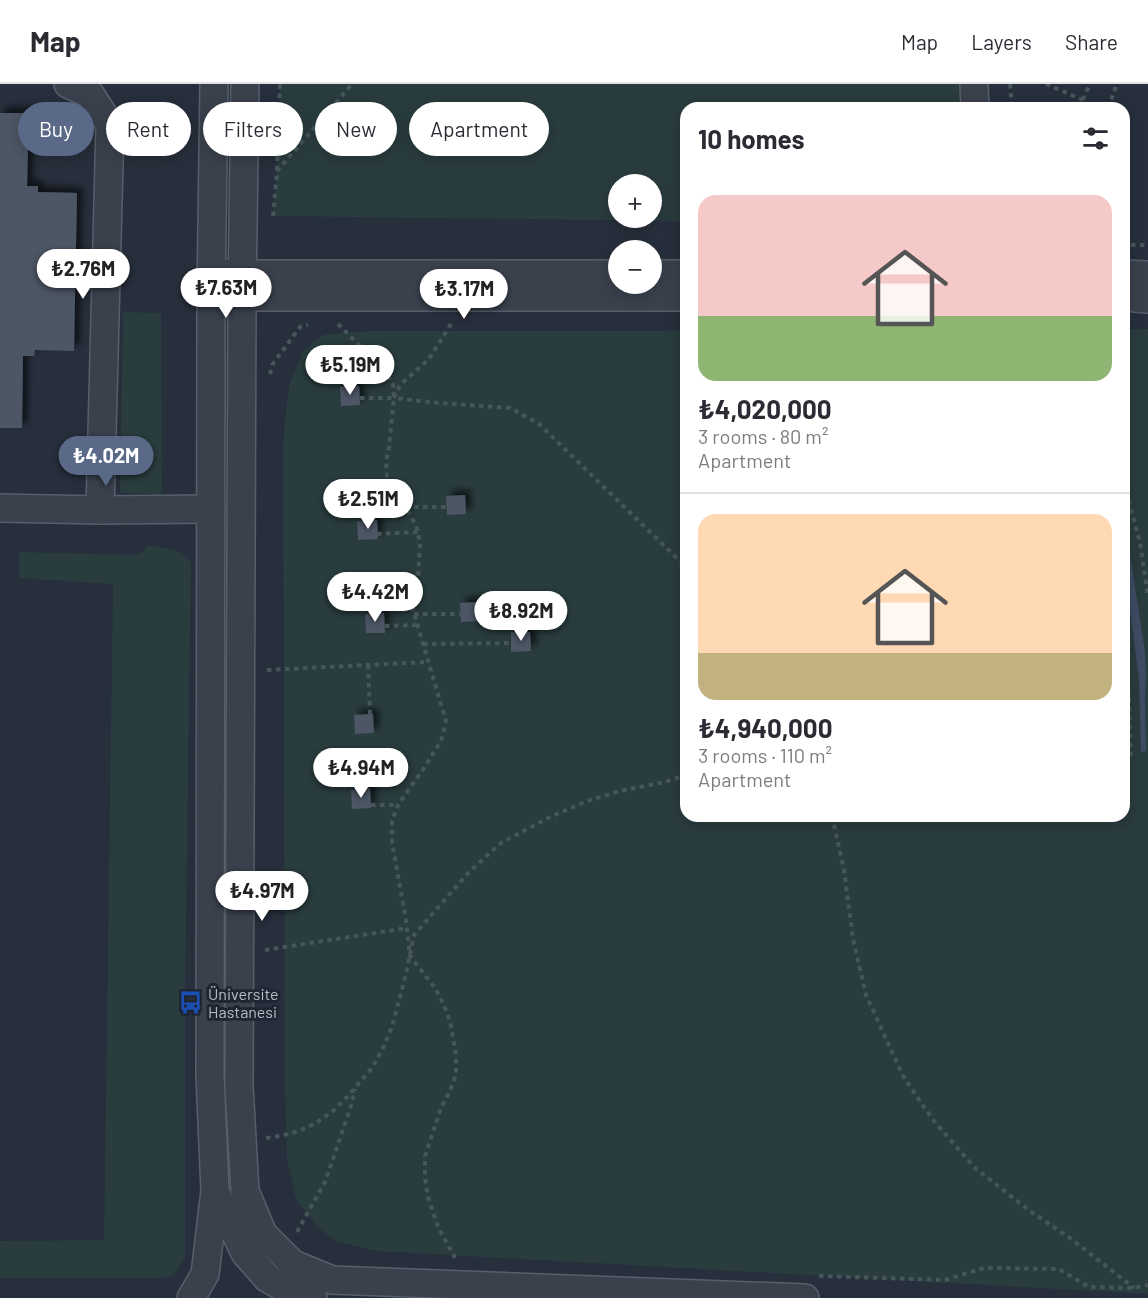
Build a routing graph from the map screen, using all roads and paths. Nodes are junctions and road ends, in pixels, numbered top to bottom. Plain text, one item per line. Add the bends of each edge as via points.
1 (68, 84) edge
2 (214, 84) edge
3 (245, 84) edge
4 (280, 84) edge
5 (352, 84) edge
6 (974, 84) edge
7 (1010, 84) edge
8 (1046, 84) edge
9 (1090, 84) edge
10 (1117, 84) edge
11 (1083, 100) joint
12 (975, 102) edge
13 (1012, 102) edge
14 (1110, 102) edge
15 (277, 171) junction
16 (273, 216) dead end
17 (1148, 245) edge
18 (1130, 246) edge
19 (608, 274) edge
20 (662, 274) edge
21 (680, 274) edge
22 (1130, 274) edge
23 (1148, 275) edge
24 (211, 284) junction
25 (243, 286) junction
26 (680, 297) edge
27 (1130, 298) edge
28 (1148, 299) edge
29 (332, 318) dead end
30 (441, 321) dead end
31 (311, 324) dead end
32 (269, 383) dead end
33 (360, 398) dead end
34 (394, 398) junction
35 (1130, 506) edge
36 (405, 507) junction
37 (446, 507) dead end
38 (0, 508) edge
39 (100, 510) junction
40 (211, 510) junction
41 (418, 532) junction
42 (377, 534) dead end
43 (680, 561) edge
44 (1148, 597) edge
45 (414, 614) junction
46 (461, 614) dead end
47 (417, 625) junction
48 (385, 626) dead end
49 (511, 643) dead end
50 (423, 644) junction
51 (428, 662) junction
52 (368, 665) junction
53 (264, 670) dead end
54 (370, 714) dead end
55 (1130, 728) edge
56 (1131, 758) dead end
57 (680, 777) edge
58 (371, 805) dead end
59 (398, 805) junction
60 (833, 822) edge
61 (407, 928) junction
62 (263, 950) dead end
63 (410, 956) junction
64 (355, 1088) junction
65 (264, 1138) dead end
66 (215, 1191) junction
67 (290, 1228) dead end
68 (458, 1264) dead end
69 (1148, 1285) edge
70 (810, 1287) edge
71 (1134, 1288) junction
72 (191, 1298) edge
73 (313, 1298) edge

1 - 39 street via 90,94 110,125
2 - 24 street
3 - 25 street
4 - 15 path
5 - 15 path
6 - 12 street
7 - 13 path
8 - 11 path
9 - 11 path
10 - 14 path
15 - 16 path
17 - 18 path
19 - 25 street
20 - 21 street
22 - 23 street
24 - 25 street
24 - 40 street
25 - 26 street
25 - 70 street via 239,1086 245,1191 263,1234 293,1264 332,1280
27 - 28 street
29 - 34 path via 393,383
30 - 34 path via 452,321 429,358 400,385
31 - 32 path via 300,327 272,365
33 - 34 path
34 - 36 path via 387,477 392,494
34 - 43 path via 510,408 538,423
35 - 44 path
36 - 37 path
36 - 41 path
38 - 39 street
39 - 40 street
40 - 66 street via 210,1076
41 - 42 path
41 - 45 path
45 - 46 path
45 - 47 path
47 - 48 path
47 - 50 path
49 - 50 path
50 - 51 path
51 - 52 path
51 - 59 path via 446,721 441,741
52 - 53 path
52 - 54 path
55 - 56 path
57 - 63 path via 587,801 501,843 469,872 414,935
58 - 59 path
59 - 61 path via 392,842
60 - 71 path via 866,995 903,1076 933,1120 975,1168
61 - 62 path
61 - 63 path
63 - 64 path via 388,1037 372,1068
63 - 68 path via 444,1005 456,1055 456,1075 425,1156 425,1178 433,1214
64 - 65 path via 316,1123 289,1134
64 - 67 path via 325,1182 296,1235
66 - 72 street via 205,1274
66 - 73 street via 245,1253 267,1278 293,1293
69 - 71 path
70 - 71 path via 945,1280 984,1268 1059,1269 1089,1287

